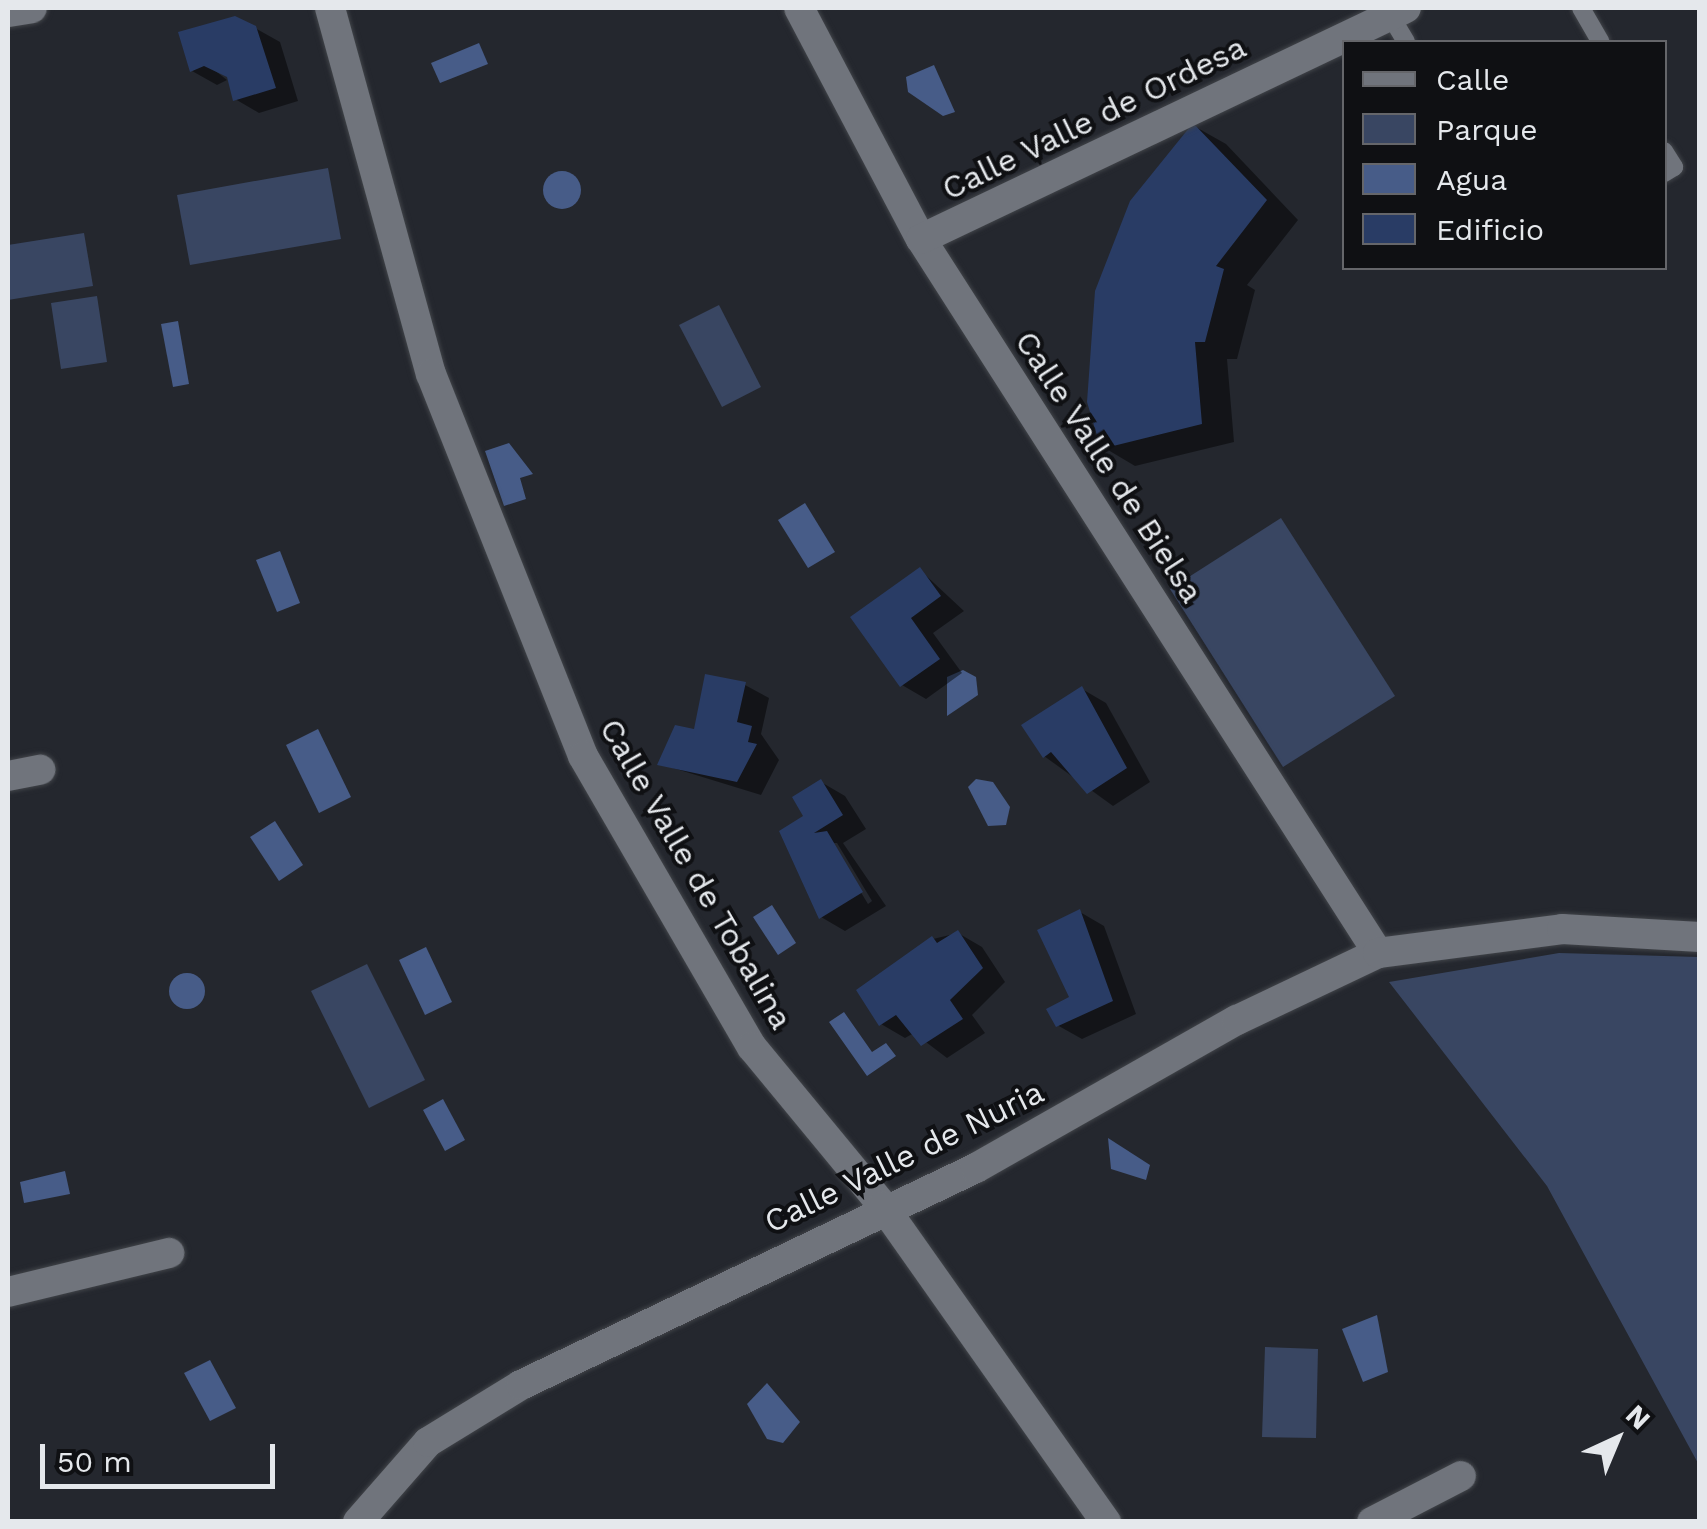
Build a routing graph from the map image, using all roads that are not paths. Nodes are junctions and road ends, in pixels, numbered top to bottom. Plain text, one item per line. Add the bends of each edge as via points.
1 (32, 8) edge
2 (330, 8) edge
3 (799, 8) edge
4 (1581, 8) edge
5 (1398, 11) edge
6 (8, 12) edge
7 (1405, 40) edge
8 (1600, 40) edge
9 (922, 239) junction
10 (40, 770) dead end
11 (8, 776) edge
12 (1700, 937) edge
13 (1378, 953) junction
14 (883, 1206) junction
15 (169, 1253) dead end
16 (8, 1292) edge
17 (1460, 1476) dead end
18 (358, 1522) edge
19 (1106, 1522) edge
20 (1372, 1522) edge

1 - 6 street
2 - 14 street, Calle Valle de Tobalina via 431,374 583,756 752,1047
3 - 9 street, Calle Valle de Bielsa
4 - 8 lane
5 - 7 lane
5 - 9 street, Calle Valle de Ordesa
9 - 13 street, Calle Valle de Bielsa
10 - 11 street
12 - 13 street, Calle Valle de Nuria via 1562,929
13 - 14 street, Calle Valle de Nuria via 976,1168
14 - 18 street, Calle Valle de Nuria via 521,1385 428,1442
14 - 19 street, Calle Valle de Tobalina
15 - 16 street
17 - 20 street

